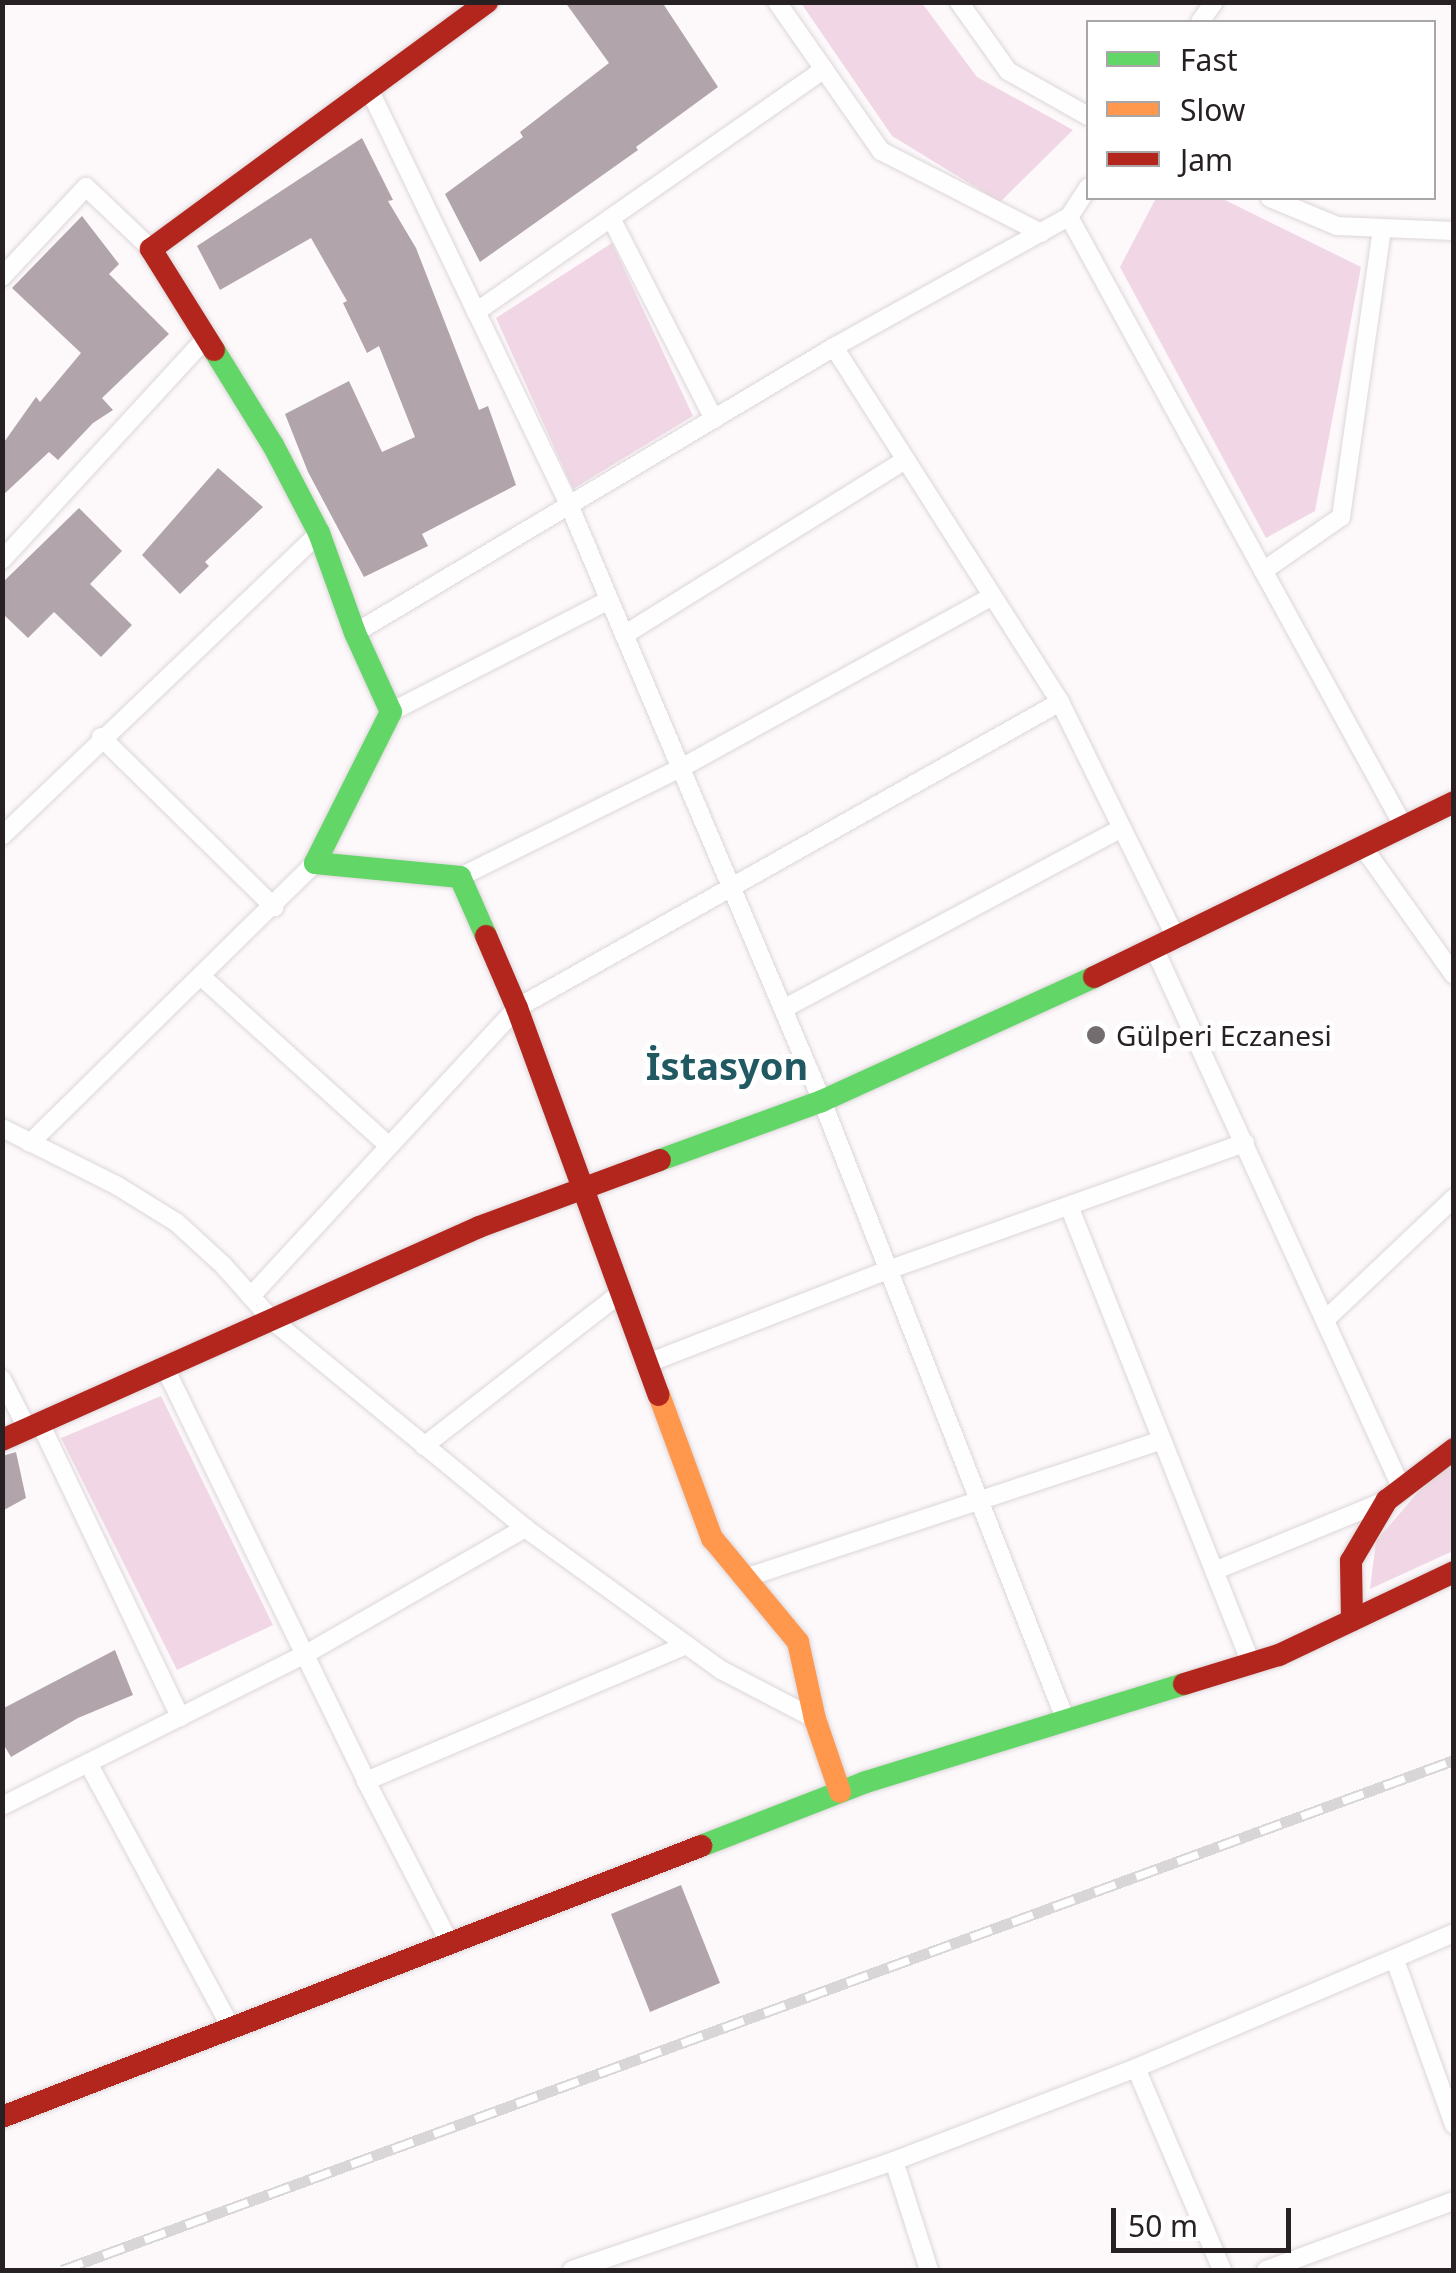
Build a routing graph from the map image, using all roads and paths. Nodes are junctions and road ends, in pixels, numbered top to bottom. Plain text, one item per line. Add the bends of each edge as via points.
1 (487, 2) edge
2 (777, 2) edge
3 (959, 2) edge
4 (824, 69) junction
5 (369, 89) junction
6 (1086, 115) edge
7 (1086, 191) edge
8 (1275, 200) edge
9 (611, 218) junction
10 (1069, 218) junction
11 (1382, 228) junction
12 (1454, 231) edge
13 (1041, 233) junction
14 (151, 249) junction
15 (2, 277) edge
16 (476, 312) junction
17 (206, 338) junction
18 (834, 347) junction
19 (714, 419) junction
20 (905, 460) junction
21 (570, 507) junction
22 (320, 534) junction
23 (2, 560) edge
24 (1263, 571) junction
25 (992, 596) junction
26 (609, 600) junction
27 (355, 633) junction
28 (624, 635) junction
29 (1060, 702) junction
30 (391, 712) junction
31 (101, 737) junction
32 (680, 768) junction
33 (1454, 802) edge
34 (1404, 827) junction
35 (1122, 828) junction
36 (2, 836) edge
37 (1363, 847) junction
38 (315, 863) junction
39 (460, 878) junction
40 (732, 890) junction
41 (274, 907) junction
42 (1166, 945) junction
43 (1454, 975) edge
44 (202, 977) junction
45 (516, 1008) junction
46 (783, 1009) junction
47 (822, 1101) junction
48 (2, 1128) edge
49 (30, 1143) junction
50 (1245, 1144) junction
51 (389, 1146) junction
52 (585, 1191) junction
53 (1454, 1198) edge
54 (1069, 1206) junction
55 (888, 1270) junction
56 (622, 1292) junction
57 (251, 1296) junction
58 (272, 1320) junction
59 (1325, 1320) junction
60 (648, 1363) junction
61 (165, 1368) junction
62 (2, 1379) edge
63 (34, 1426) junction
64 (2, 1440) edge
65 (1162, 1440) junction
66 (424, 1446) junction
67 (1454, 1449) edge
68 (1394, 1494) junction
69 (980, 1501) junction
70 (524, 1528) junction
71 (1214, 1570) junction
72 (1454, 1572) edge
73 (745, 1578) junction
74 (1352, 1620) junction
75 (686, 1644) junction
76 (306, 1654) junction
77 (1251, 1664) junction
78 (180, 1717) junction
79 (815, 1719) junction
80 (1066, 1720) junction
81 (88, 1763) junction
82 (366, 1781) junction
83 (840, 1792) junction
84 (2, 1806) edge
85 (1454, 1933) edge
86 (450, 1944) junction
87 (1395, 1960) junction
88 (231, 2028) junction
89 (1136, 2068) junction
90 (2, 2117) edge
91 (1454, 2125) edge
92 (894, 2161) junction
93 (1454, 2201) edge
94 (572, 2270) edge
95 (930, 2270) edge
96 (1222, 2270) edge
97 (1266, 2270) edge

1 - 5 street
2 - 4 street
3 - 6 street via 1008,71
4 - 9 street
4 - 13 street via 881,152
5 - 14 street
5 - 16 street
7 - 10 street
8 - 11 street via 1337,226
9 - 16 street
9 - 19 street
10 - 13 street
10 - 24 street
11 - 12 street
11 - 24 street via 1341,517
13 - 18 street
14 - 15 street via 86,186
14 - 17 street
16 - 21 street
17 - 22 street
17 - 23 street
18 - 19 street
18 - 20 street
19 - 21 street
20 - 25 street
20 - 28 street
21 - 26 street
21 - 27 street
22 - 27 street
22 - 31 street
24 - 34 street
25 - 29 street
25 - 32 street
26 - 28 street
26 - 30 street
27 - 30 street
28 - 32 street
29 - 35 street
29 - 40 street
30 - 38 street
31 - 36 street
31 - 41 street
32 - 39 street
32 - 40 street
33 - 34 street
34 - 37 street
35 - 42 street
35 - 46 street
37 - 42 street
37 - 43 street
38 - 39 street
38 - 41 street
39 - 45 street
40 - 45 street
40 - 46 street
41 - 44 street
42 - 47 street
42 - 50 street
44 - 49 street
44 - 51 street
45 - 51 street
45 - 52 street
46 - 47 street
47 - 52 street
47 - 55 street
48 - 49 street
49 - 57 street via 176,1222
50 - 54 street
50 - 59 street
51 - 57 street
52 - 56 street
52 - 58 street via 479,1227
53 - 59 street
54 - 55 street
54 - 65 street
55 - 60 street
55 - 69 street
56 - 60 street
56 - 66 street
57 - 58 street
58 - 61 street
58 - 66 street
59 - 68 street
60 - 73 street via 712,1538
61 - 63 street
61 - 76 street
62 - 63 street
63 - 64 street
63 - 78 street
65 - 69 street
65 - 71 street
66 - 70 street
67 - 68 street
68 - 71 street
68 - 74 street via 1350,1561
69 - 73 street
69 - 80 street
70 - 75 street
70 - 76 street
71 - 77 street
72 - 74 street
73 - 79 street via 798,1642
74 - 77 street
75 - 79 street
75 - 82 street
76 - 78 street
76 - 82 street
77 - 80 street
78 - 81 street
79 - 83 street
80 - 83 street
81 - 84 street
81 - 88 street
82 - 86 street
83 - 86 street
85 - 87 street
86 - 88 street
87 - 89 street
87 - 91 street
88 - 90 street
89 - 92 street
89 - 96 street
92 - 94 street
92 - 95 street
93 - 97 street

